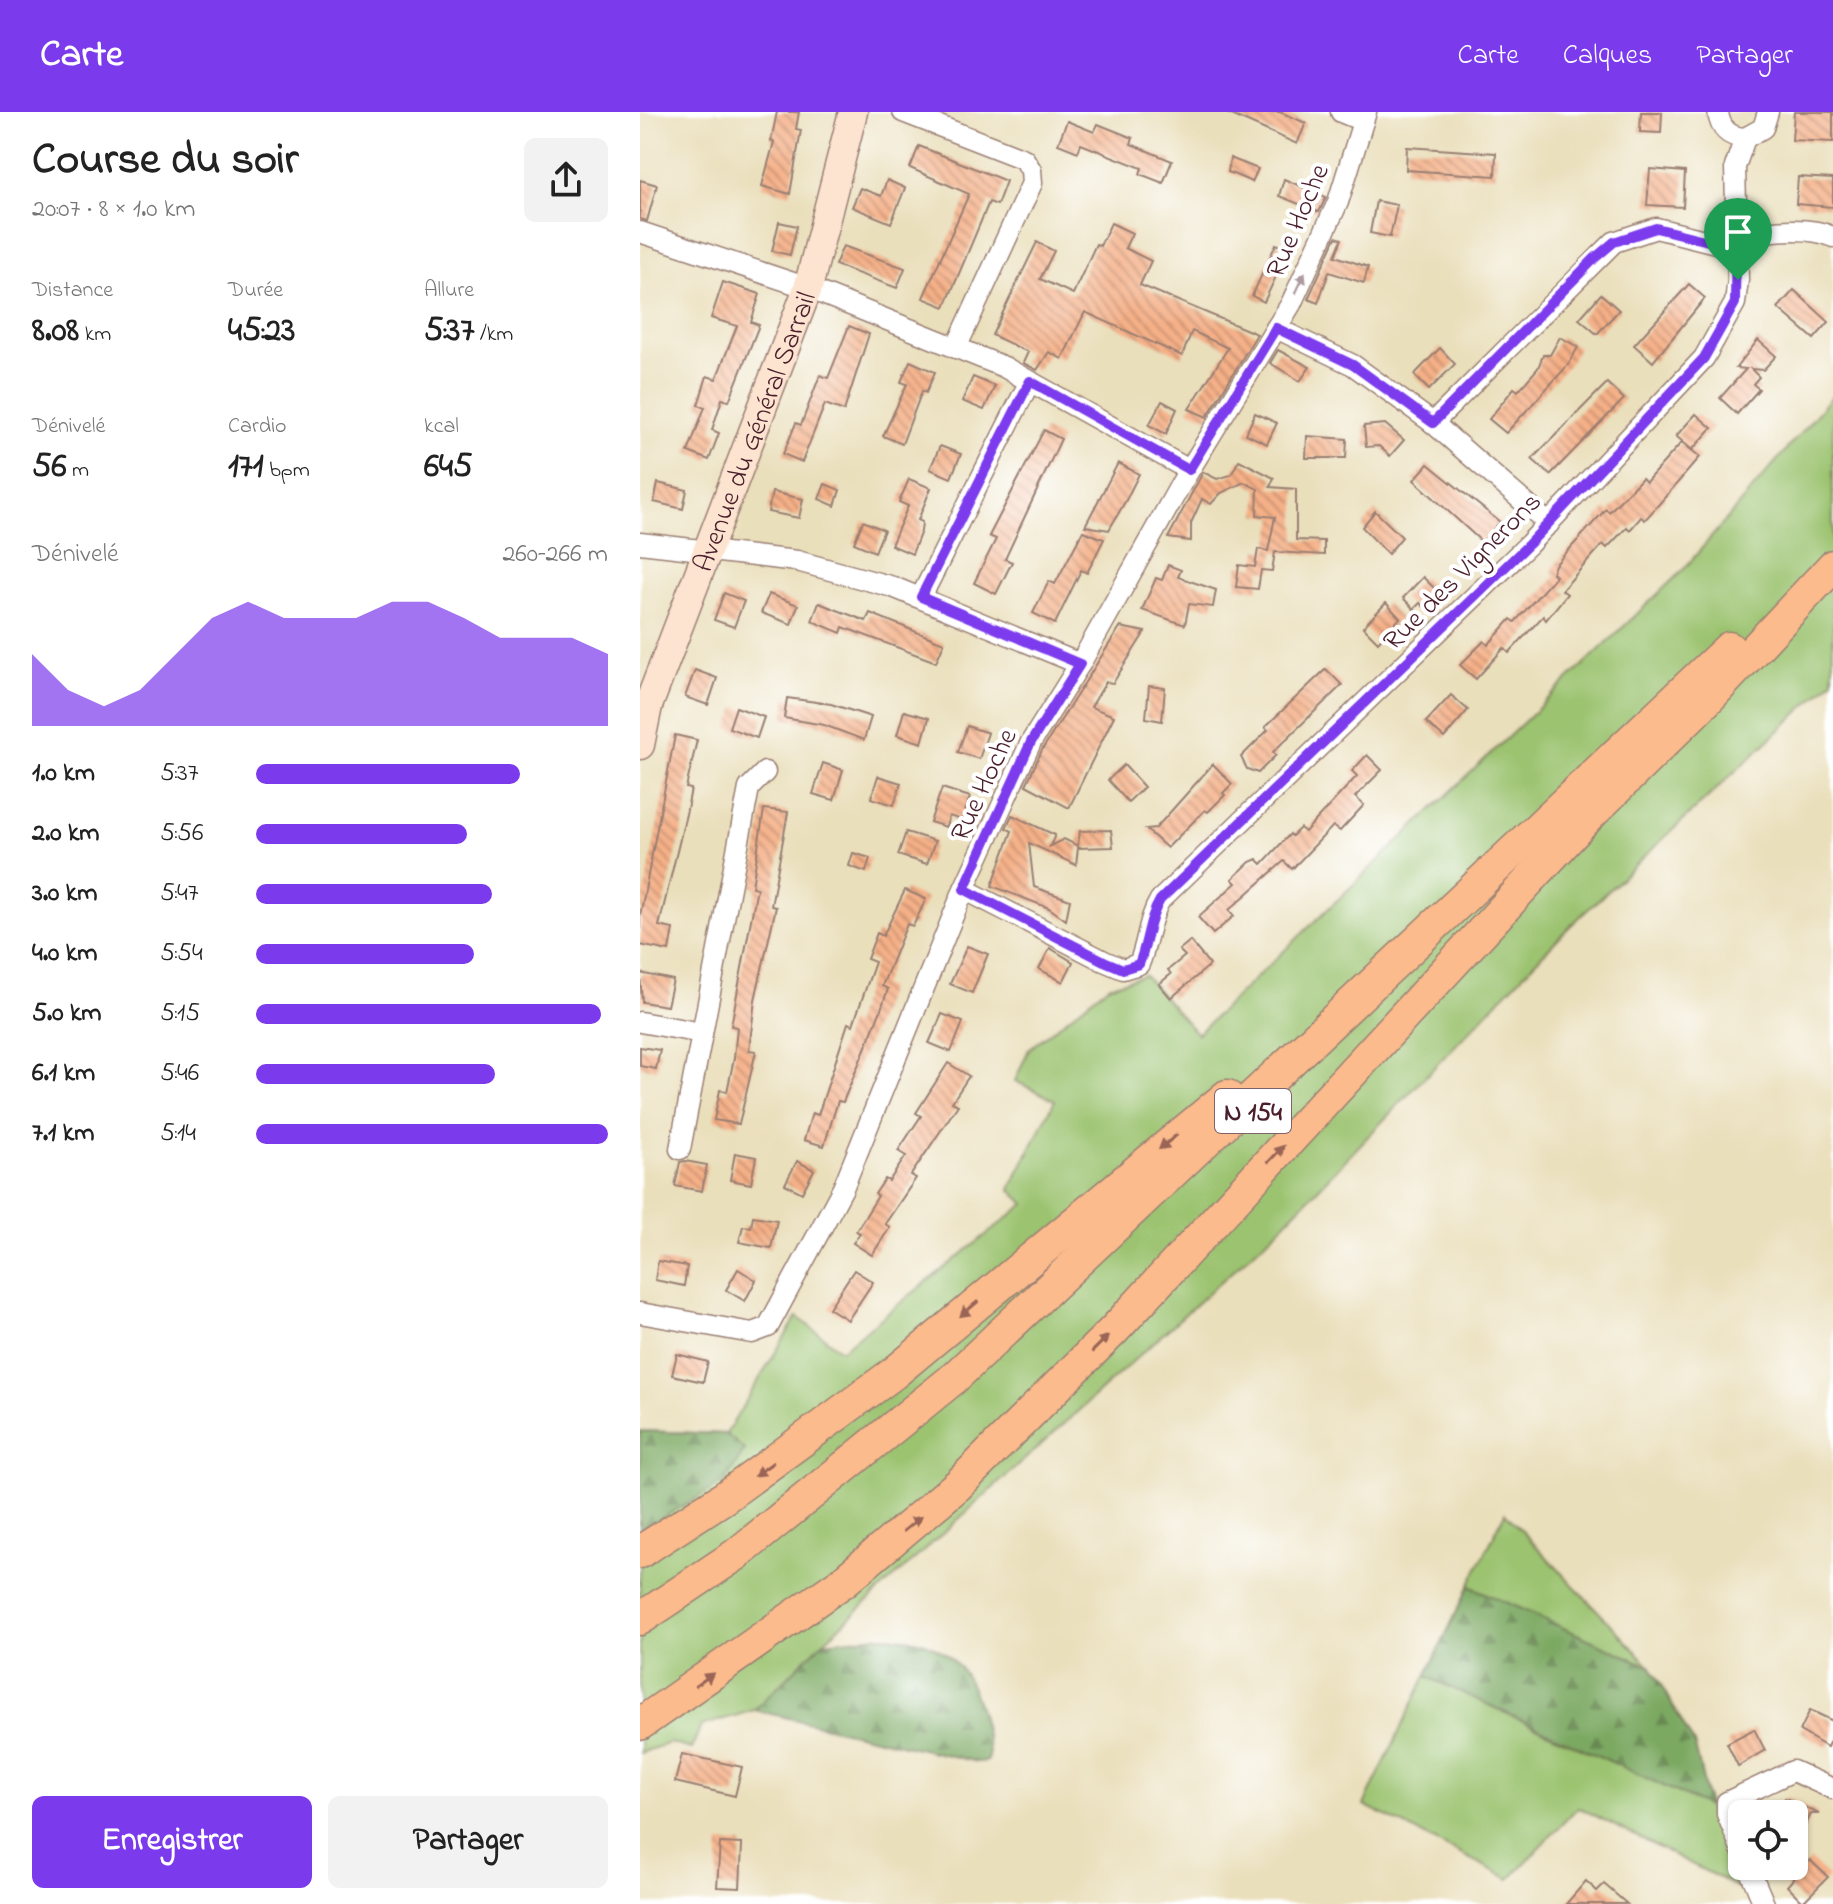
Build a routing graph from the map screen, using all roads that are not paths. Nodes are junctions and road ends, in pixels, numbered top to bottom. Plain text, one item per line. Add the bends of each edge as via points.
1 (853, 112) edge
2 (903, 112) edge
3 (1341, 112) edge
4 (1718, 112) edge
5 (1768, 112) edge
6 (1364, 116) edge
7 (1745, 138) junction
8 (640, 232) edge
9 (1736, 236) junction
10 (1833, 237) edge
11 (808, 288) junction
12 (1276, 328) junction
13 (956, 348) junction
14 (1030, 381) junction
15 (1433, 423) junction
16 (1189, 470) junction
17 (1549, 524) junction
18 (1833, 539) edge
19 (640, 543) edge
20 (708, 548) junction
21 (1833, 554) edge
22 (1833, 566) edge
23 (921, 597) junction
24 (1080, 664) junction
25 (640, 745) edge
26 (765, 772) dead end
27 (964, 889) junction
28 (1384, 974) junction
29 (640, 1022) edge
30 (702, 1033) junction
31 (680, 1149) dead end
32 (640, 1313) edge
33 (640, 1552) edge
34 (640, 1619) edge
35 (640, 1630) edge
36 (640, 1724) edge
37 (1833, 1789) edge
38 (1731, 1800) edge
39 (1754, 1880) edge
40 (1764, 1904) edge

1 - 11 street, Avenue du Général Sarrail
2 - 13 street via 1024,159 1031,170 1032,183
3 - 6 street
4 - 7 street via 1728,134
5 - 7 street via 1763,128
12 -> 6 street, Rue Hoche via 1338,202
7 - 9 street, Rue des Vignerons via 1735,167
8 - 11 street
9 - 10 street via 1817,231
9 - 15 street via 1720,244 1656,228 1614,242
9 - 17 street, Rue des Vignerons via 1735,303 1704,358
11 - 13 street
11 - 20 street, Avenue du Général Sarrail
12 - 15 street via 1353,365
12 - 16 street, Rue Hoche
13 - 14 street
14 - 16 street
14 - 23 street
15 - 17 street
16 - 24 street, Rue Hoche
17 - 27 street, Rue des Vignerons via 1160,900 1139,964 1123,969 1104,961
18 - 28 main road, N 154 via 1737,640
19 - 20 street
20 - 23 street via 797,561
20 - 25 street, Avenue du Général Sarrail via 648,706
21 - 35 main road, N 154 via 1629,757 950,1395 730,1571
36 -> 22 main road via 844,1581 958,1485 1115,1329 1588,817
23 - 24 street
24 - 27 street, Rue Hoche via 1031,742
26 - 30 street via 749,788
27 - 32 street, Rue Hoche via 843,1188 768,1327 752,1333
28 -> 33 main road via 1333,1007 894,1373 725,1497
28 - 34 main road, N 154 via 953,1379 737,1554
29 - 30 street
30 - 31 street
37 - 38 street via 1793,1771
39 - 40 street

